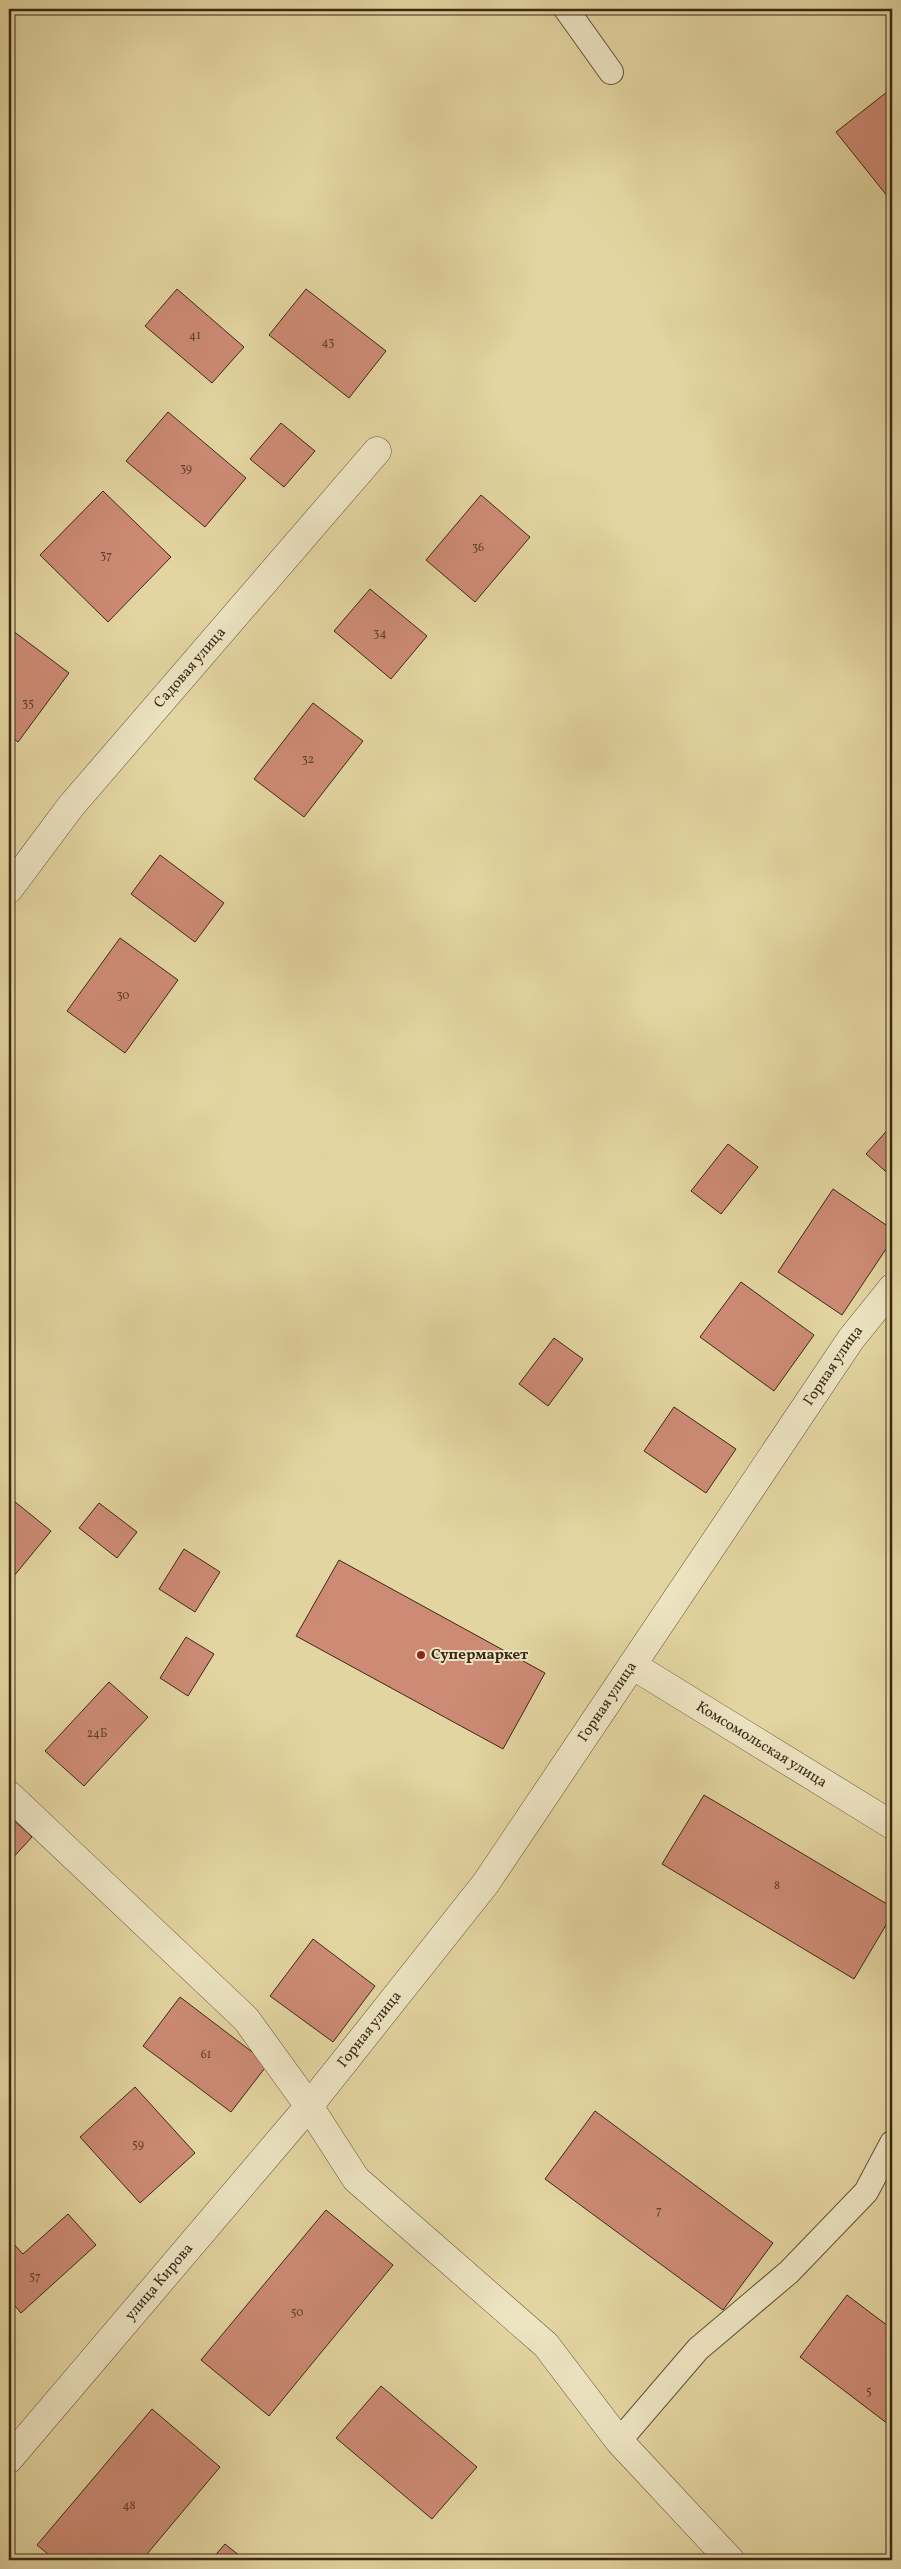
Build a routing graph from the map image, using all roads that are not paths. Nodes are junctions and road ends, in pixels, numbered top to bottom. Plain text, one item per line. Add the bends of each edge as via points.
1 (566, 9) edge
2 (611, 72) dead end
3 (377, 452) dead end
4 (9, 889) edge
5 (892, 1288) edge
6 (632, 1665) junction
7 (9, 1795) edge
8 (892, 1825) edge
9 (309, 2106) junction
10 (892, 2143) edge
11 (619, 2441) junction
12 (9, 2459) edge
13 (730, 2560) edge

1 - 2 lane
3 - 4 street, Садовая улица via 71,806
5 - 6 street, Горная улица via 851,1339
6 - 8 street, Комсомольская улица
6 - 9 street, Горная улица via 486,1883
7 - 9 street via 246,2019
9 - 11 street via 356,2179 546,2345
9 - 12 street, улица Кирова
10 - 11 lane via 866,2192 789,2272 698,2349
11 - 13 street

